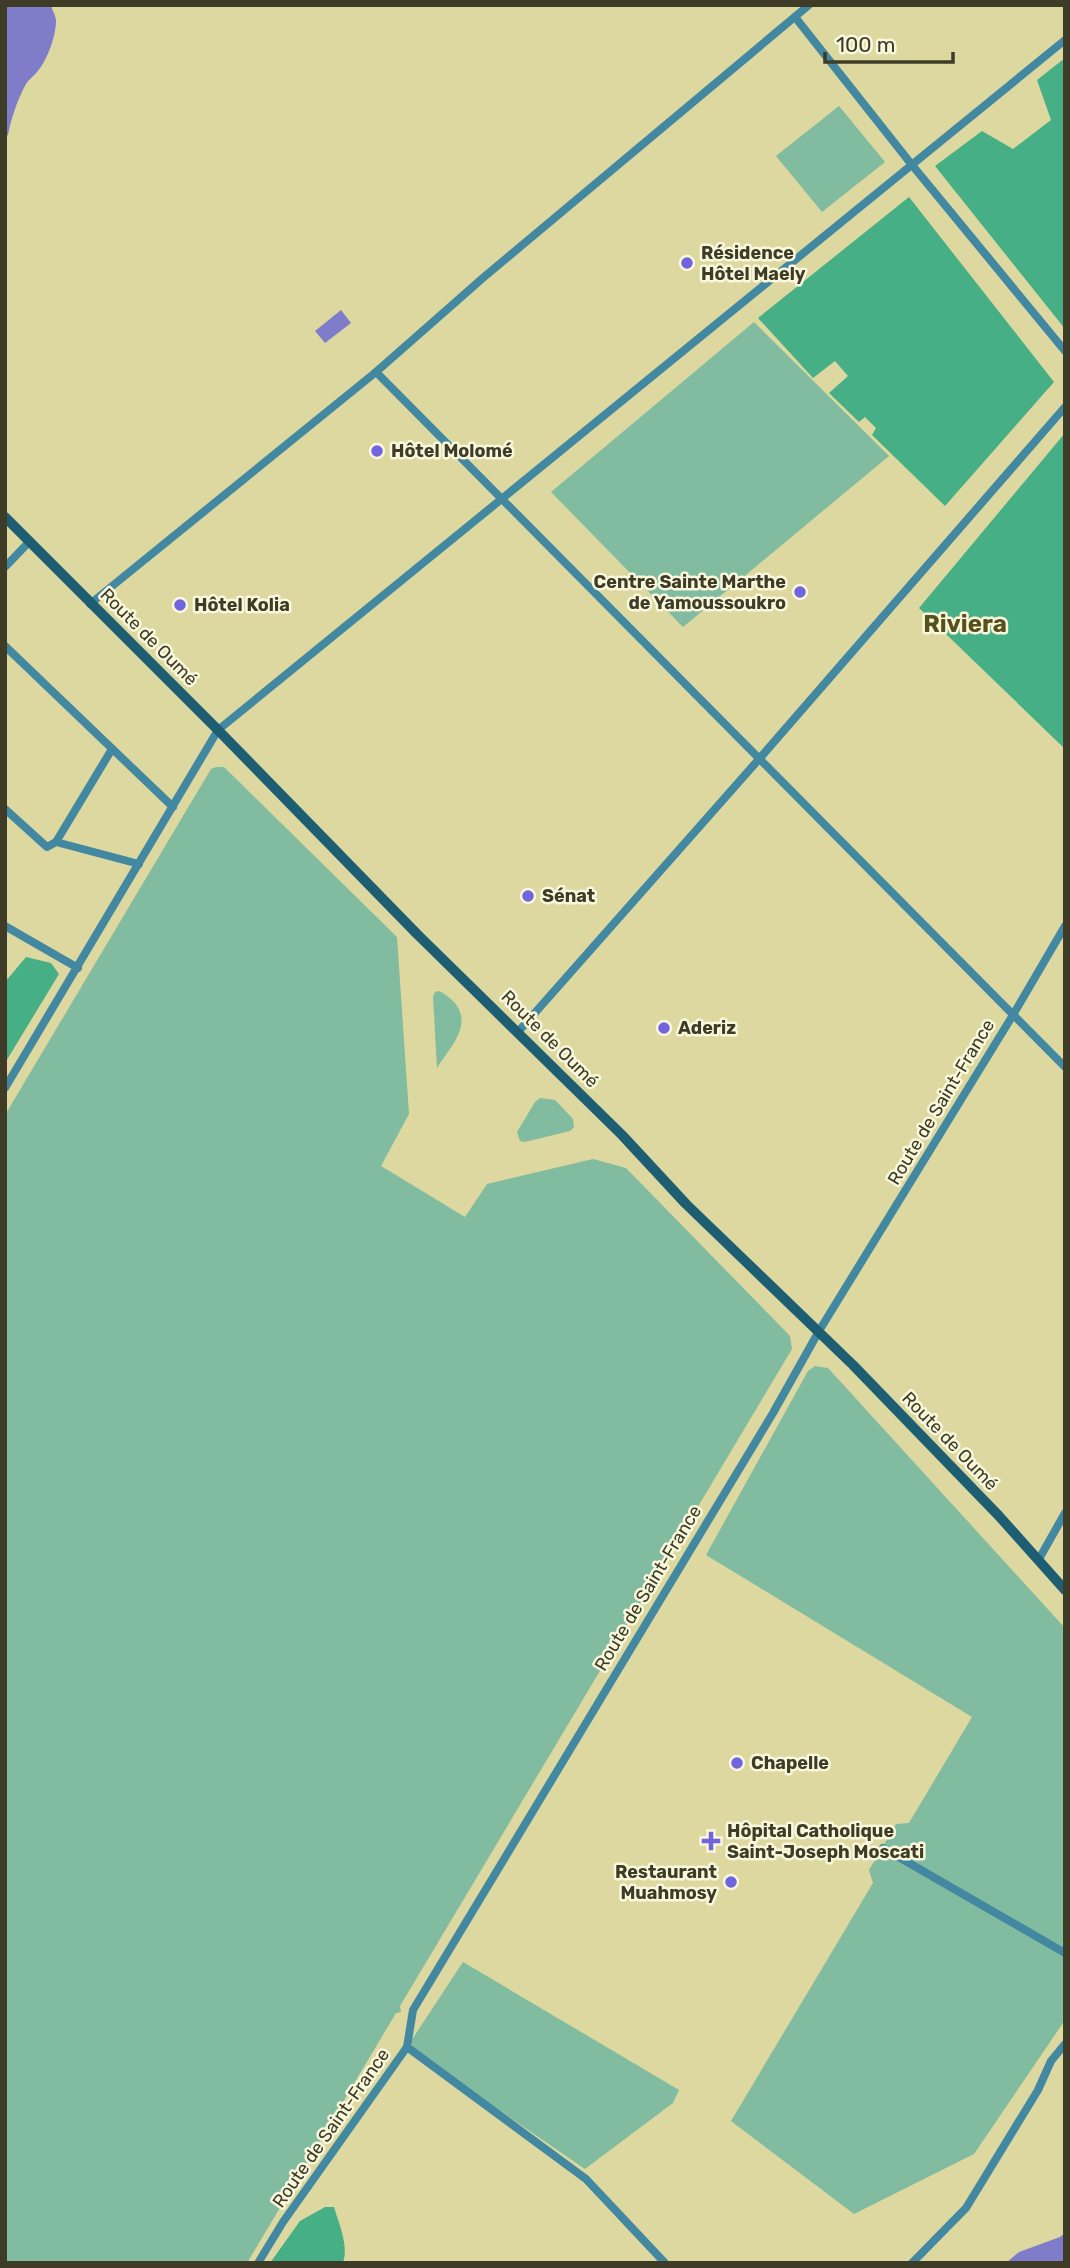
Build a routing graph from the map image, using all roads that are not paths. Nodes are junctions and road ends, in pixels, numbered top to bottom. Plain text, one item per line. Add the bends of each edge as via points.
1 (809, 5) edge
2 (795, 17) junction
3 (1065, 40) edge
4 (912, 165) junction
5 (1065, 351) edge
6 (376, 372) junction
7 (1065, 407) edge
8 (503, 499) junction
9 (5, 517) edge
10 (30, 541) junction
11 (5, 567) edge
12 (90, 604) junction
13 (5, 646) edge
14 (218, 730) junction
15 (112, 749) junction
16 (760, 758) junction
17 (173, 807) junction
18 (5, 809) edge
19 (56, 842) junction
20 (139, 864) junction
21 (5, 926) edge
22 (1065, 926) edge
23 (78, 968) junction
24 (1013, 1015) junction
25 (518, 1032) junction
26 (1065, 1067) edge
27 (5, 1088) edge
28 (819, 1331) junction
29 (1065, 1513) edge
30 (1039, 1559) junction
31 (1065, 1590) edge
32 (883, 1848) dead end
33 (1065, 1953) edge
34 (1065, 2043) edge
35 (407, 2047) junction
36 (258, 2263) edge
37 (665, 2263) edge
38 (912, 2263) edge

1 - 2 street
2 - 4 street
2 - 6 street
3 - 4 street
4 - 5 street
4 - 8 street
6 - 8 street
6 - 12 street
7 - 16 street
8 - 14 street
8 - 16 street
9 - 10 main road, Route de Oumé
10 - 11 street
10 - 12 main road, Route de Oumé
12 - 14 main road, Route de Oumé
13 - 15 street
14 - 17 street
14 - 25 main road, Route de Oumé
15 - 17 street
15 - 19 street
16 - 24 street
16 - 25 street
17 - 20 street
18 - 19 street via 47,847
19 - 20 street
20 - 23 street
21 - 23 street
22 - 24 street, Route de Saint-France
23 - 27 street
24 - 26 street
24 - 28 street, Route de Saint-France
25 - 28 main road, Route de Oumé via 686,1204
28 - 30 main road, Route de Oumé
28 - 35 street, Route de Saint-France via 413,2010
29 - 30 street
30 - 31 main road, Route de Oumé
32 - 33 street
34 - 38 street via 966,2208
35 - 36 street, Route de Saint-France
35 - 37 street via 586,2179

